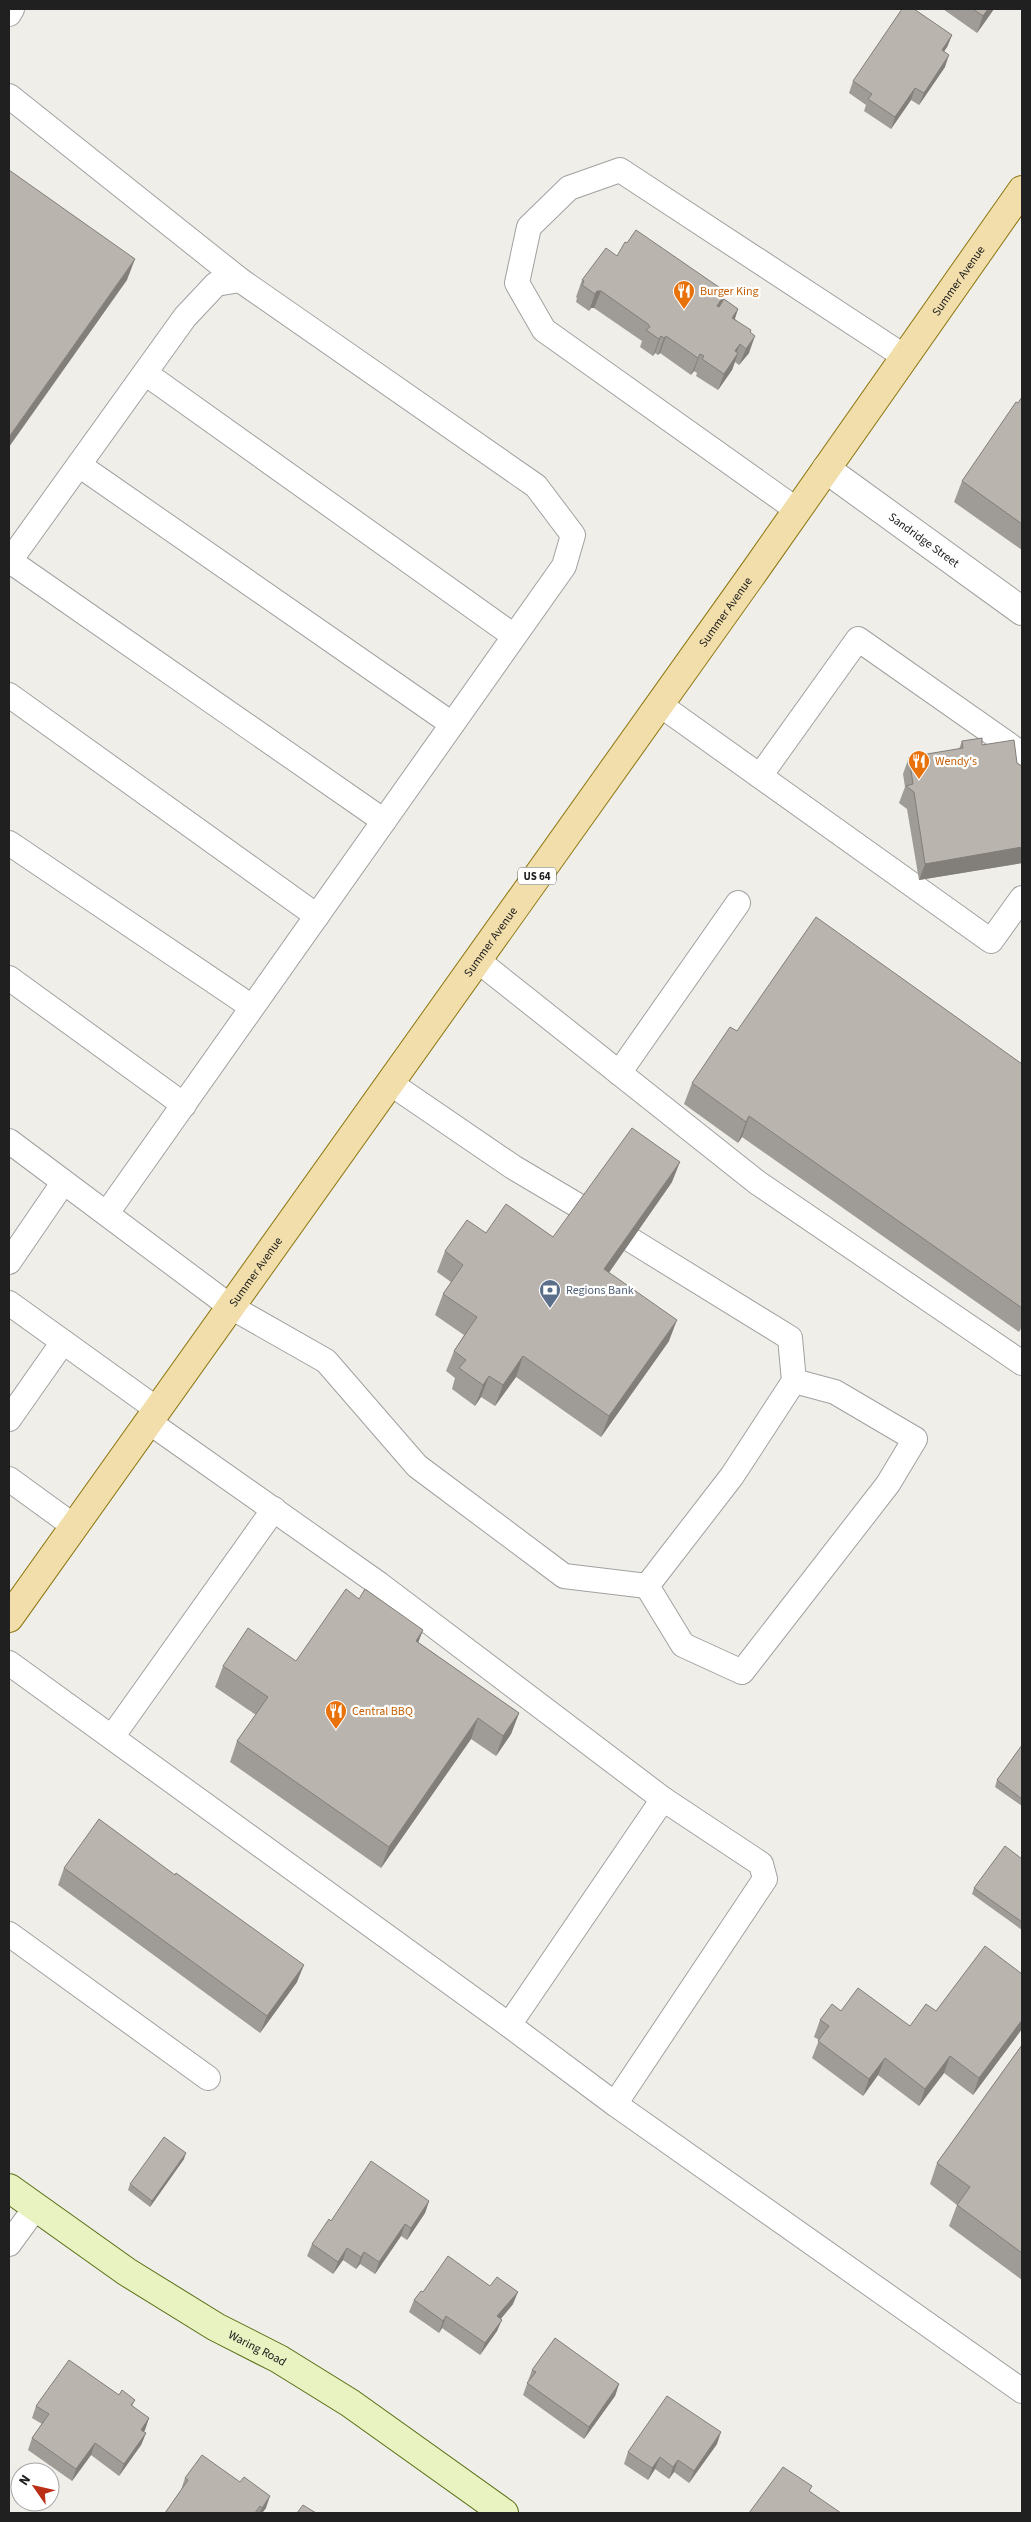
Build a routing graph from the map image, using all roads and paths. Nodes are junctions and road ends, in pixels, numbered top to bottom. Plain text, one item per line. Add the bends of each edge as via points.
1 (12, 9) edge
2 (9, 14) edge
3 (9, 96) edge
4 (1022, 190) edge
5 (240, 280) junction
6 (905, 357) junction
7 (145, 373) junction
8 (79, 465) junction
9 (826, 469) junction
10 (797, 510) junction
11 (9, 561) edge
12 (1022, 611) edge
13 (514, 636) junction
14 (9, 695) edge
15 (659, 704) junction
16 (452, 724) junction
17 (1022, 754) edge
18 (760, 776) junction
19 (384, 821) junction
20 (9, 843) edge
21 (1022, 898) edge
22 (738, 903) dead end
23 (317, 916) junction
24 (477, 960) junction
25 (9, 978) edge
26 (252, 1008) junction
27 (619, 1073) junction
28 (390, 1083) junction
29 (184, 1105) junction
30 (9, 1141) edge
31 (64, 1183) junction
32 (582, 1208) edge
33 (107, 1213) junction
34 (631, 1240) edge
35 (9, 1262) edge
36 (9, 1303) edge
37 (231, 1306) junction
38 (63, 1342) junction
39 (1022, 1363) edge
40 (794, 1381) junction
41 (153, 1416) junction
42 (9, 1419) edge
43 (9, 1478) edge
44 (274, 1509) junction
45 (75, 1527) junction
46 (647, 1586) junction
47 (9, 1618) edge
48 (9, 1663) edge
49 (112, 1737) junction
50 (663, 1799) junction
51 (9, 1934) edge
52 (509, 2025) junction
53 (208, 2078) dead end
54 (615, 2104) junction
55 (9, 2188) edge
56 (36, 2207) junction
57 (9, 2244) edge
58 (1022, 2391) edge
59 (504, 2513) edge

1 - 2 lane
3 - 5 lane
4 - 6 main road, Summer Avenue / US 64
5 - 7 lane via 216,284 185,316
5 - 13 lane via 536,486 573,535 564,566
6 - 9 main road, Summer Avenue / US 64
6 - 10 lane via 620,170 569,188 529,227 517,283 544,330
7 - 8 lane
7 - 13 lane
8 - 11 lane
8 - 16 lane
9 - 10 main road, Summer Avenue / US 64
9 - 12 street, Sandridge Street
10 - 15 main road, Summer Avenue / US 64
11 - 19 lane
13 - 16 lane
14 - 23 lane
15 - 18 lane
15 - 24 main road, Summer Avenue / US 64
16 - 19 lane
17 - 18 lane via 858,639
18 - 21 lane via 992,941
19 - 23 lane
20 - 26 lane
22 - 27 lane
23 - 26 lane
24 - 27 lane
24 - 28 main road, Summer Avenue / US 64
25 - 29 lane
26 - 29 lane
27 - 39 lane via 758,1184
28 - 32 lane via 513,1167
28 - 37 main road, Summer Avenue / US 64
29 - 33 lane
30 - 31 lane
31 - 33 lane
31 - 35 lane
33 - 37 lane
34 - 40 lane via 790,1338
36 - 38 lane
37 - 41 main road, Summer Avenue / US 64
37 - 46 lane via 326,1361 417,1466 564,1576
38 - 41 lane
38 - 42 lane
40 - 46 lane via 732,1476
40 - 46 lane via 835,1392 915,1439 888,1484 742,1672 682,1645
41 - 44 lane
41 - 45 main road, Summer Avenue / US 64
43 - 45 lane
44 - 49 lane
44 - 50 lane via 472,1653
45 - 47 main road, Summer Avenue / US 64
48 - 49 lane
49 - 52 lane
50 - 52 lane
50 - 54 lane via 761,1864 765,1879
51 - 53 lane
52 - 54 lane
54 - 58 lane
55 - 56 main road, Waring Road
56 - 57 lane
56 - 59 main road, Waring Road via 127,2272 350,2403

